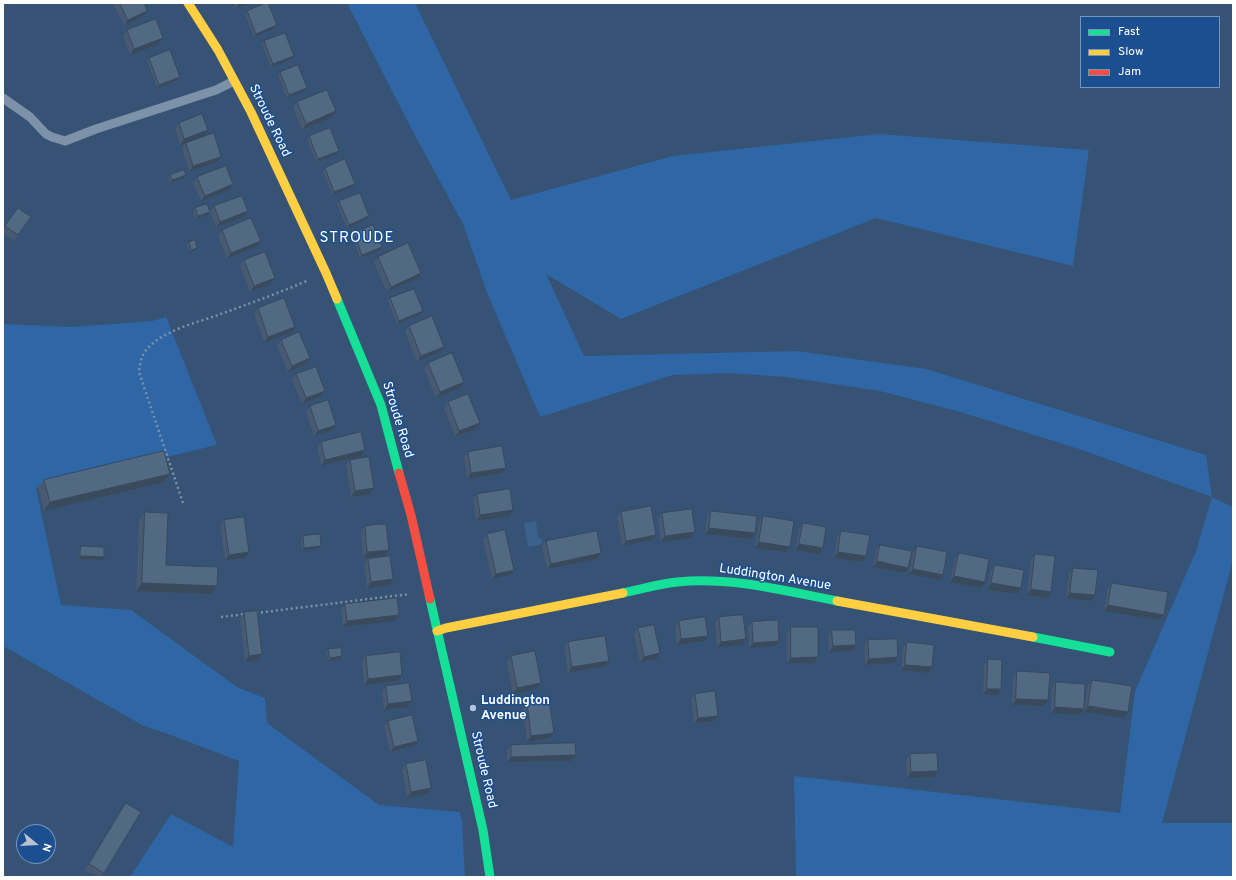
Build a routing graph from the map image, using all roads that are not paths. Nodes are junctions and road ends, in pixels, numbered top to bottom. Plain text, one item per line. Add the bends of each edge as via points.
1 (188, 3) edge
2 (234, 81) junction
3 (3, 98) edge
4 (437, 631) junction
5 (1110, 652) dead end
6 (490, 877) edge

1 - 2 street, Stroude Road
2 - 3 lane via 216,90 65,141 46,134 30,117
2 - 4 street, Stroude Road via 326,273 381,405 411,515
4 - 5 street, Luddington Avenue via 677,582 705,580 754,585
4 - 6 street, Stroude Road via 483,830

